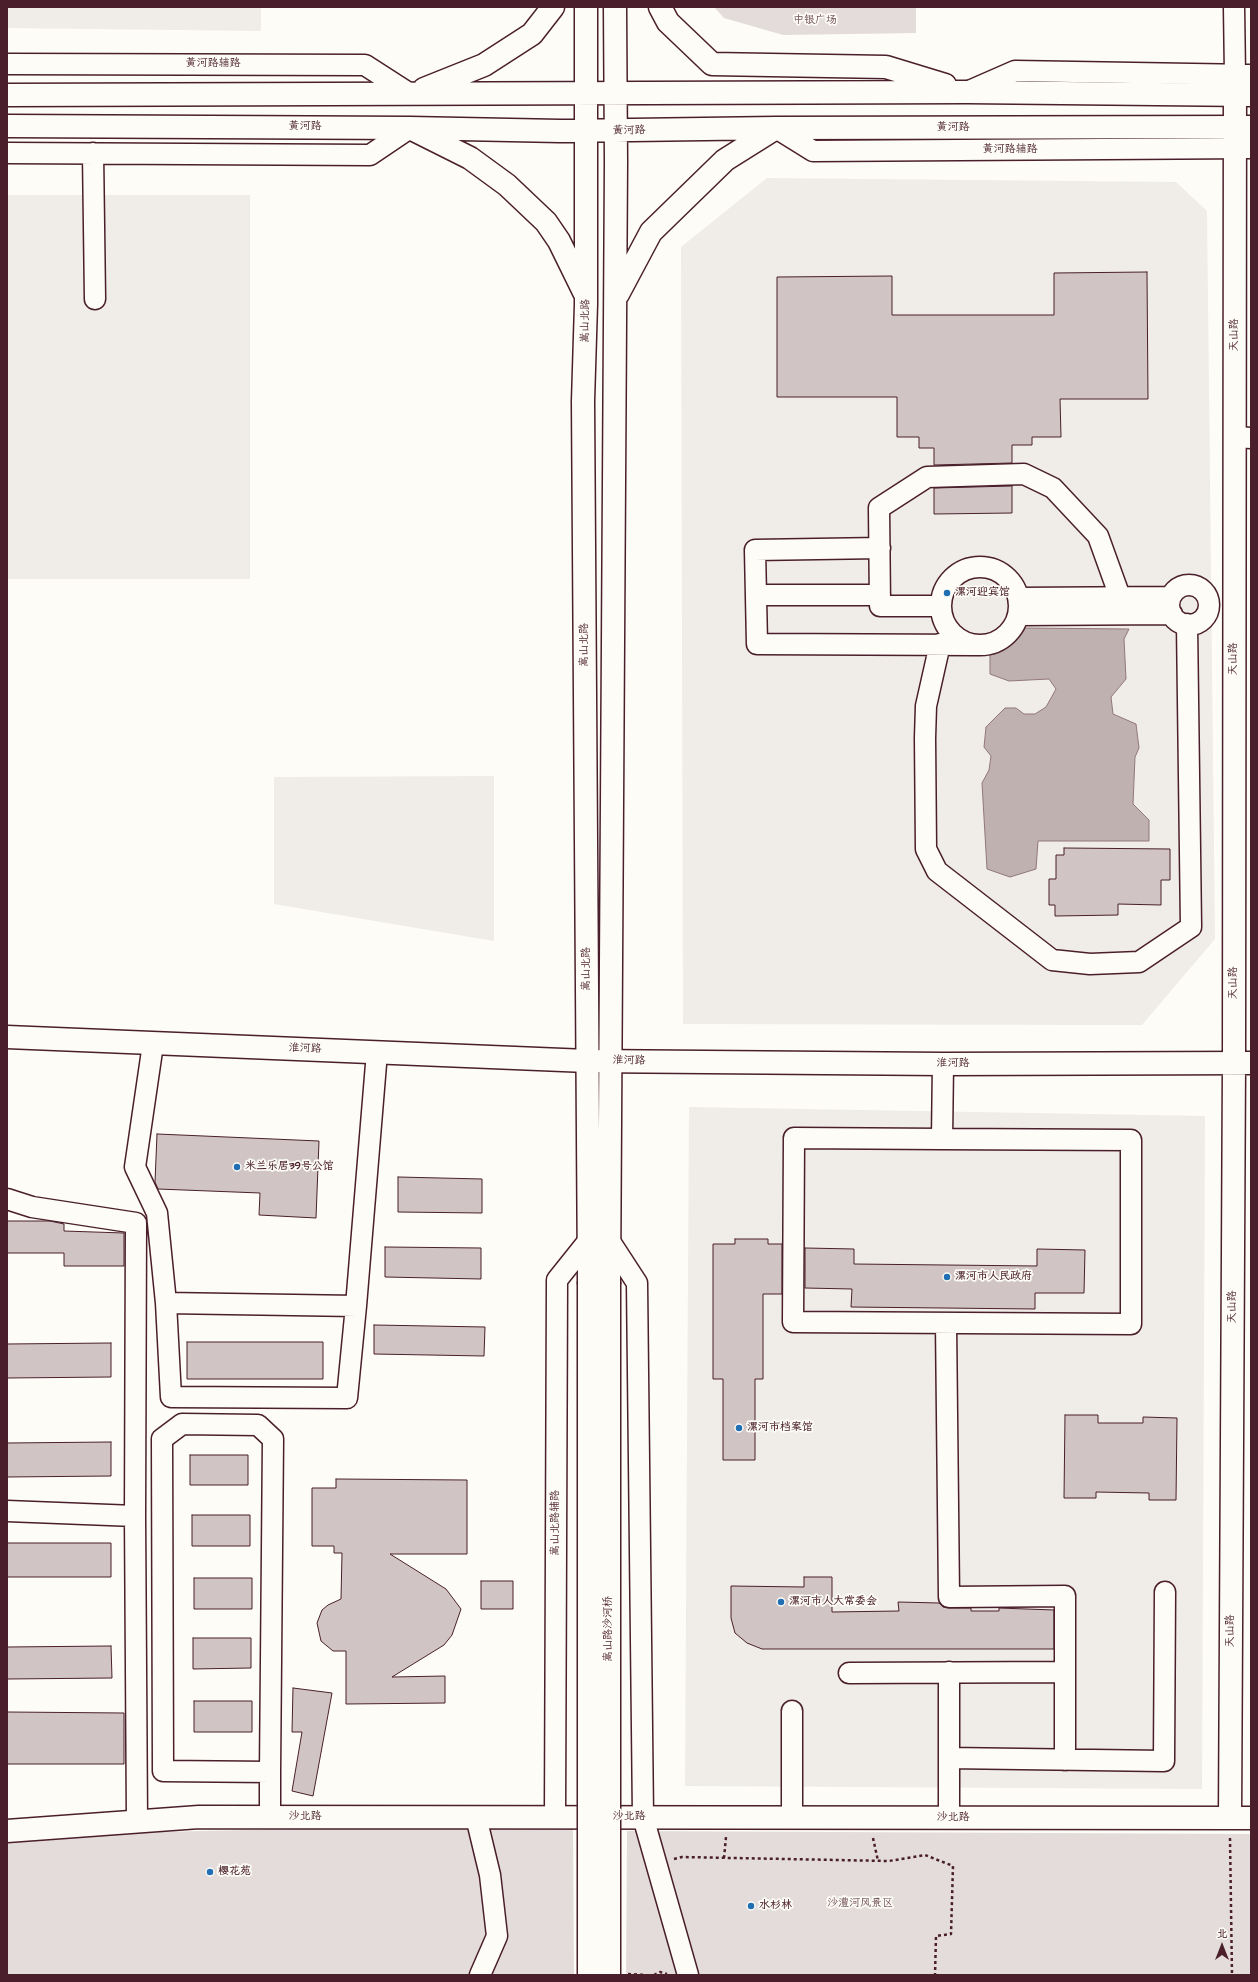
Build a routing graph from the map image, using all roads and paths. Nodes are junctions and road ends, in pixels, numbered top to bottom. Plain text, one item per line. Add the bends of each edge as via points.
1 (554, 7) edge
2 (586, 7) edge
3 (615, 7) edge
4 (660, 7) edge
5 (1234, 7) edge
6 (7, 64) edge
7 (1243, 85) edge
8 (616, 92) junction
9 (967, 92) junction
10 (585, 93) junction
11 (410, 94) junction
12 (7, 95) edge
13 (7, 126) edge
14 (1243, 127) edge
15 (410, 128) junction
16 (776, 128) junction
17 (585, 131) junction
18 (616, 131) junction
19 (1243, 148) edge
20 (7, 153) edge
21 (93, 153) junction
22 (586, 298) junction
23 (95, 299) dead end
24 (615, 301) junction
25 (1243, 438) edge
26 (880, 548) junction
27 (756, 595) junction
28 (880, 595) junction
29 (1120, 597) junction
30 (1210, 601) junction
31 (1235, 602) junction
32 (941, 606) junction
33 (1018, 606) junction
34 (1176, 612) junction
35 (940, 644) junction
36 (975, 645) junction
37 (7, 1037) edge
38 (153, 1044) junction
39 (377, 1052) junction
40 (610, 1060) junction
41 (587, 1061) junction
42 (943, 1064) junction
43 (1242, 1064) edge
44 (942, 1139) junction
45 (7, 1199) edge
46 (599, 1240) junction
47 (599, 1282) junction
48 (166, 1303) junction
49 (356, 1306) junction
50 (946, 1323) junction
51 (7, 1511) edge
52 (135, 1516) junction
53 (1165, 1592) dead end
54 (949, 1672) junction
55 (1064, 1672) junction
56 (849, 1673) dead end
57 (792, 1711) dead end
58 (949, 1758) junction
59 (1064, 1760) junction
60 (270, 1772) junction
61 (270, 1817) junction
62 (476, 1817) junction
63 (555, 1817) junction
64 (643, 1817) junction
65 (792, 1818) junction
66 (949, 1818) junction
67 (1230, 1818) junction
68 (1251, 1818) edge
69 (137, 1822) junction
70 (7, 1831) edge
71 (871, 1836) dead end
72 (878, 1861) junction
73 (656, 1862) junction
74 (480, 1975) edge
75 (589, 1975) edge
76 (609, 1975) edge
77 (635, 1975) edge
78 (646, 1975) edge
79 (654, 1975) edge
80 (669, 1975) edge
81 (688, 1975) edge
82 (935, 1975) edge
83 (1232, 1975) edge

1 - 11 main road via 532,34 484,65
2 - 10 main road, 嵩山北路
3 - 8 main road, 嵩山北路
4 - 9 main road via 668,22 712,64 886,67
5 - 7 street
6 - 11 street, 黄河路辅路 via 365,65
7 - 9 main road
7 - 14 main road, 天山路
8 - 9 main road
8 - 10 main road
8 - 18 main road, 嵩山北路
10 - 11 main road
10 - 17 main road, 嵩山北路
11 - 12 main road
13 - 15 main road, 黄河路
14 - 16 main road, 黄河路
14 - 19 main road, 天山路
15 - 17 main road, 黄河路
15 - 21 street via 370,154
15 - 22 main road via 470,158 507,185 546,222 559,241
16 - 18 main road, 黄河路
16 - 19 street, 黄河路辅路 via 813,151
16 - 24 main road via 725,160 651,232
17 - 18 main road, 黄河路
17 - 22 main road, 嵩山北路
18 - 24 main road, 嵩山北路
19 - 25 main road, 天山路
20 - 21 street
21 - 23 street
22 - 41 main road, 嵩山北路 via 584,409
24 - 40 main road, 嵩山北路
25 - 31 main road, 天山路
26 - 27 street via 755,550
26 - 28 street
26 - 29 street via 879,508 927,477 1024,474 1053,488 1098,536
27 - 28 street
27 - 35 street via 757,644
28 - 32 street via 880,606
29 - 33 street
29 - 34 street
30 - 31 street
30 - 34 street via 1209,612 1203,620 1193,625
30 - 34 street via 1205,591 1197,585 1186,584 1176,588
31 - 43 main road, 天山路
32 - 33 street via 942,595 952,577 971,567 992,568 1001,572 1009,579
32 - 36 street via 942,617 947,627 964,642
33 - 34 street
33 - 36 street via 1014,626 1007,634 997,641
34 - 35 street via 1191,927 1140,962 1090,964 1052,960 937,871 926,849 925,738 926,706
35 - 36 street
37 - 38 main road, 淮河路
38 - 39 main road, 淮河路
38 - 48 street via 135,1167 157,1213
39 - 41 main road, 淮河路
39 - 49 street
40 - 41 main road, 淮河路
40 - 42 main road, 淮河路
40 - 46 main road, 嵩山北路
41 - 46 main road, 嵩山北路
42 - 43 main road, 淮河路
42 - 44 street
43 - 67 main road, 天山路
44 - 50 street via 794,1138 793,1322
44 - 50 street via 1131,1140 1131,1324
45 - 52 street via 32,1207 136,1223
46 - 47 main road, 嵩山北路
46 - 63 street, 嵩山北路辅路 via 557,1280
46 - 64 street via 637,1283
47 - 75 main road, 嵩山路沙河桥, bridge
47 - 76 main road, 嵩山路沙河桥, bridge
48 - 49 street
48 - 49 street via 171,1398 347,1398
50 - 55 street via 949,1597 1064,1596
51 - 52 street
52 - 69 street
53 - 59 street via 1164,1761
54 - 55 street
54 - 56 street
54 - 58 street
55 - 59 street
57 - 65 street
58 - 59 street
58 - 66 street
60 - 60 street via 273,1439 258,1425 182,1424 162,1439 162,1770
60 - 61 street
61 - 62 main road, 沙北路
61 - 69 main road, 沙北路 via 199,1817
62 - 63 main road, 沙北路
62 - 74 street via 490,1875 496,1936
63 - 64 main road, 沙北路
64 - 65 main road, 沙北路
64 - 73 street
65 - 66 main road, 沙北路
66 - 67 main road, 沙北路
67 - 68 main road, 沙北路
67 - 83 path
69 - 70 main road, 沙北路
71 - 72 path
72 - 73 path via 682,1857
72 - 82 path via 925,1855 953,1866 951,1934 936,1936
73 - 81 street
77 - 78 path
79 - 80 path via 663,1972

